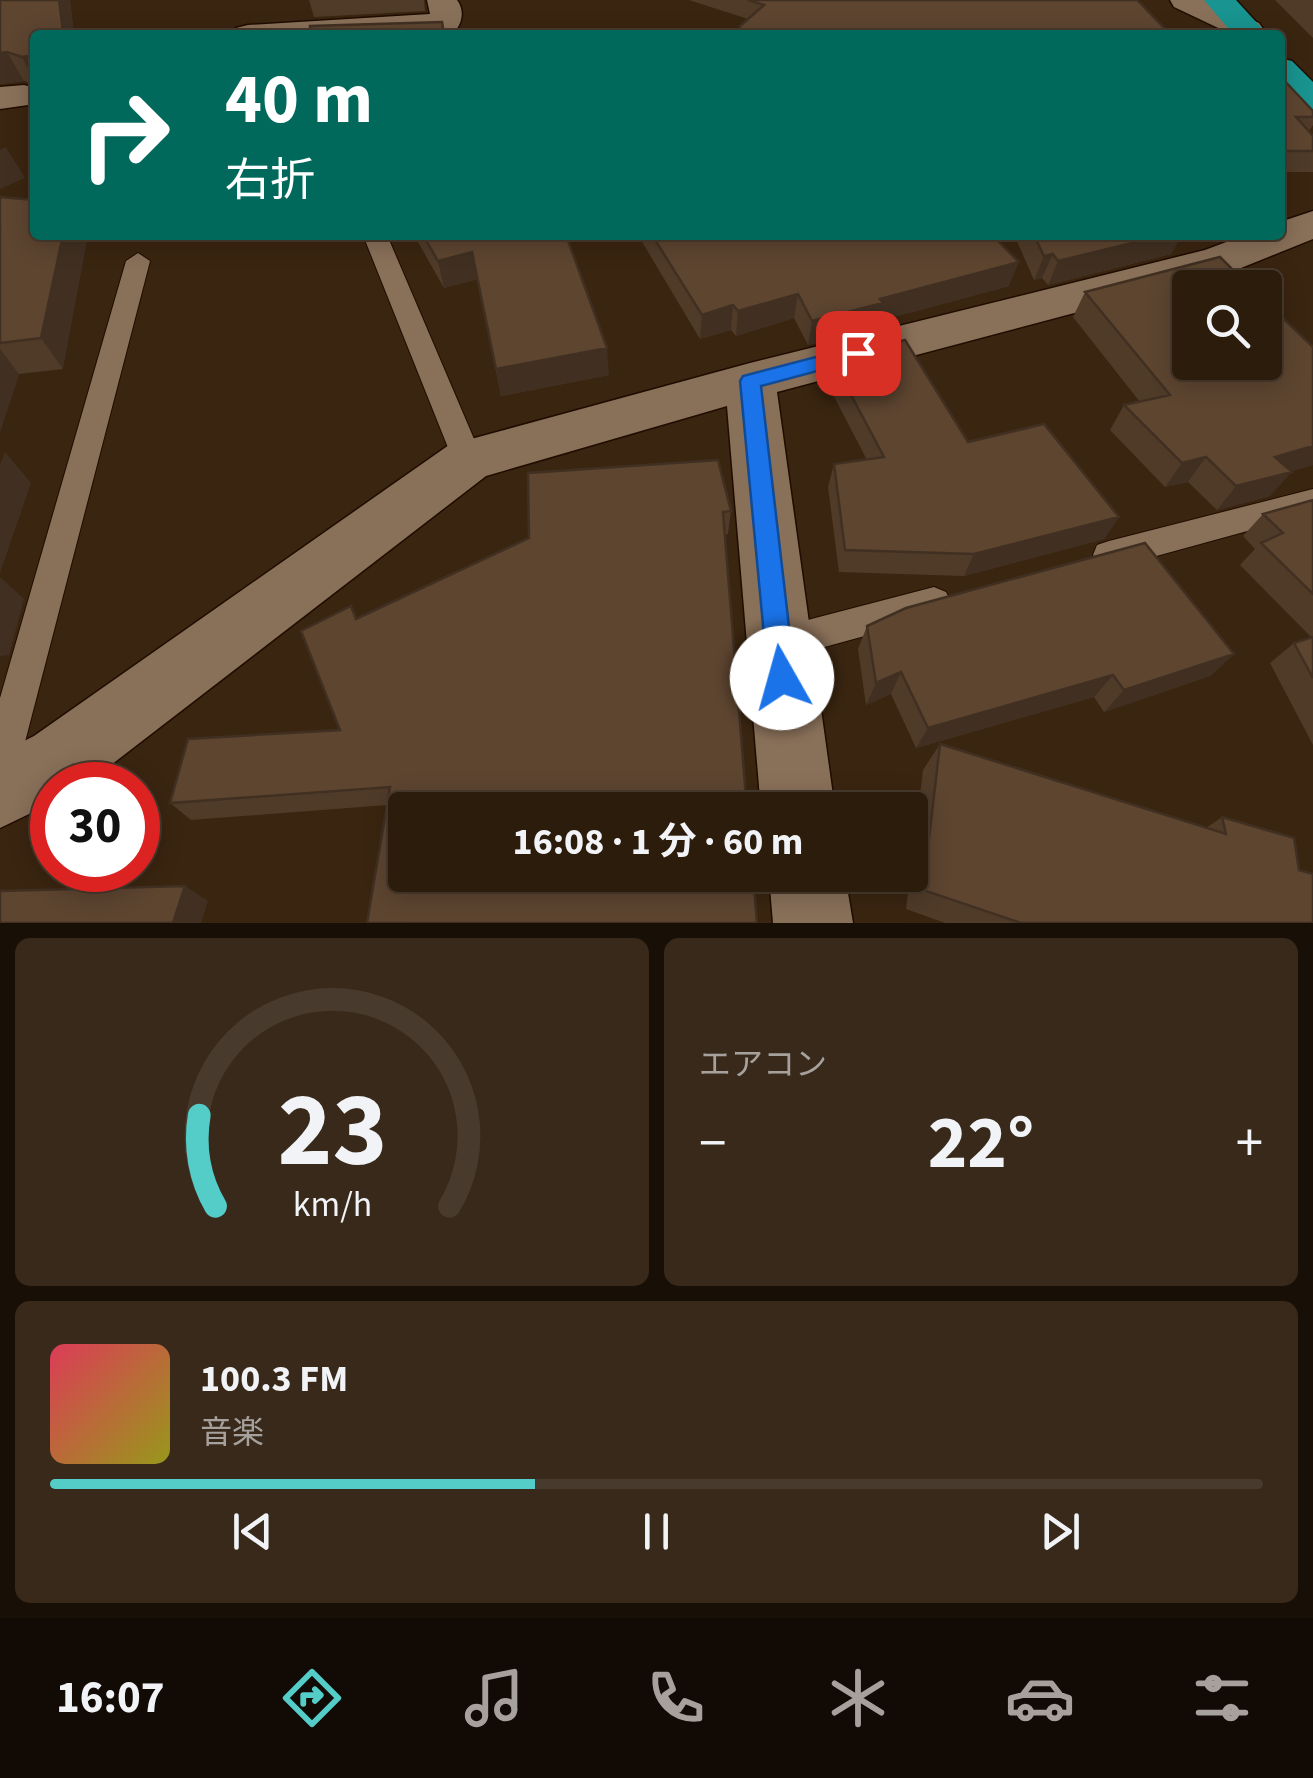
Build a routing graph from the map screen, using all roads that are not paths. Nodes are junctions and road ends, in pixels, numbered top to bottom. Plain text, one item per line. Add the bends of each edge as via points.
1 (442, 0) edge
2 (1185, 0) edge
3 (1219, 0) edge
4 (324, 30) edge
5 (1246, 30) edge
6 (1248, 30) edge
7 (1313, 224) edge
8 (378, 240) edge
9 (138, 260) dead end
10 (1239, 270) edge
11 (1172, 288) edge
12 (750, 381) junction
13 (468, 460) junction
14 (1313, 500) edge
15 (1084, 562) edge
16 (968, 593) edge
17 (777, 644) junction
18 (0, 765) edge
19 (0, 792) edge
20 (796, 792) edge
21 (809, 892) edge
22 (813, 923) edge

1 - 4 street via 445,22
2 - 5 street
3 - 6 highway
7 - 10 street
8 - 13 lane
9 - 18 lane
11 - 12 street
12 - 13 street
12 - 17 street
13 - 19 street via 59,761
14 - 15 lane
16 - 17 lane
17 - 20 street
21 - 22 street

